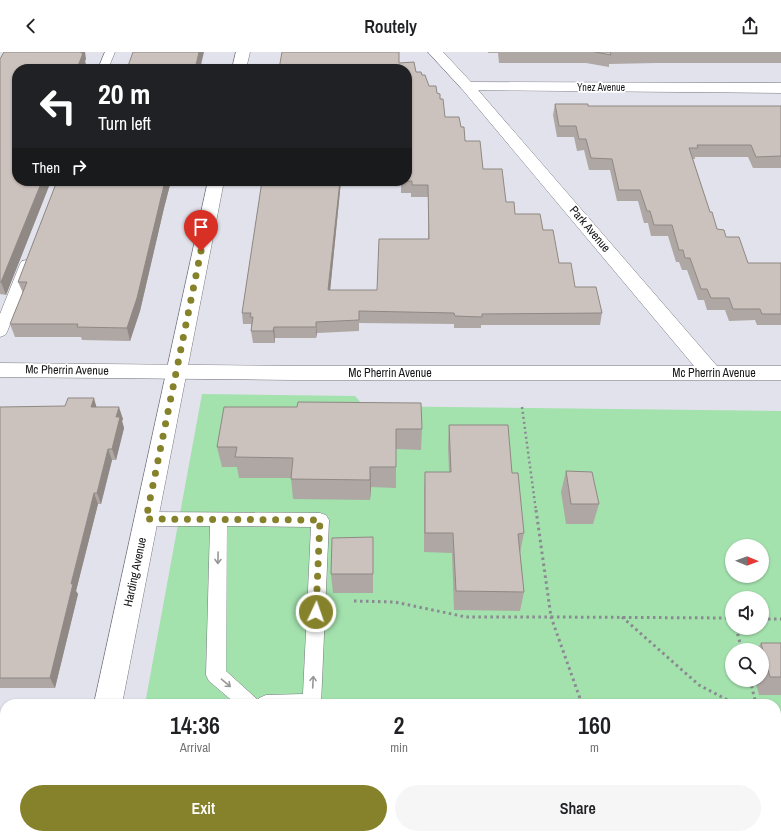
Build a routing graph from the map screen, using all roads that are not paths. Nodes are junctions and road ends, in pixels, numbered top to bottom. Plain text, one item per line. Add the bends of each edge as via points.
1 (110, 52) edge
2 (242, 52) edge
3 (435, 52) edge
4 (105, 64) edge
5 (240, 64) edge
6 (468, 86) junction
7 (781, 88) edge
8 (215, 186) edge
9 (31, 253) edge
10 (0, 332) edge
11 (0, 370) edge
12 (176, 371) junction
13 (712, 373) junction
14 (781, 373) edge
15 (146, 519) junction
16 (218, 519) junction
17 (109, 699) edge
18 (244, 699) edge
19 (312, 699) edge

1 - 4 lane
2 - 5 street
3 - 6 street
6 - 7 street, Ynez Avenue
6 - 13 street, Park Avenue
8 - 12 street, Harding Avenue
9 - 10 lane
11 - 12 street, Mc Pherrin Avenue
12 - 13 street, Mc Pherrin Avenue
12 - 15 street, Harding Avenue
13 - 14 street, Mc Pherrin Avenue
15 - 16 lane
15 - 17 street, Harding Avenue
16 -> 18 lane via 216,675
19 -> 16 lane via 320,520

